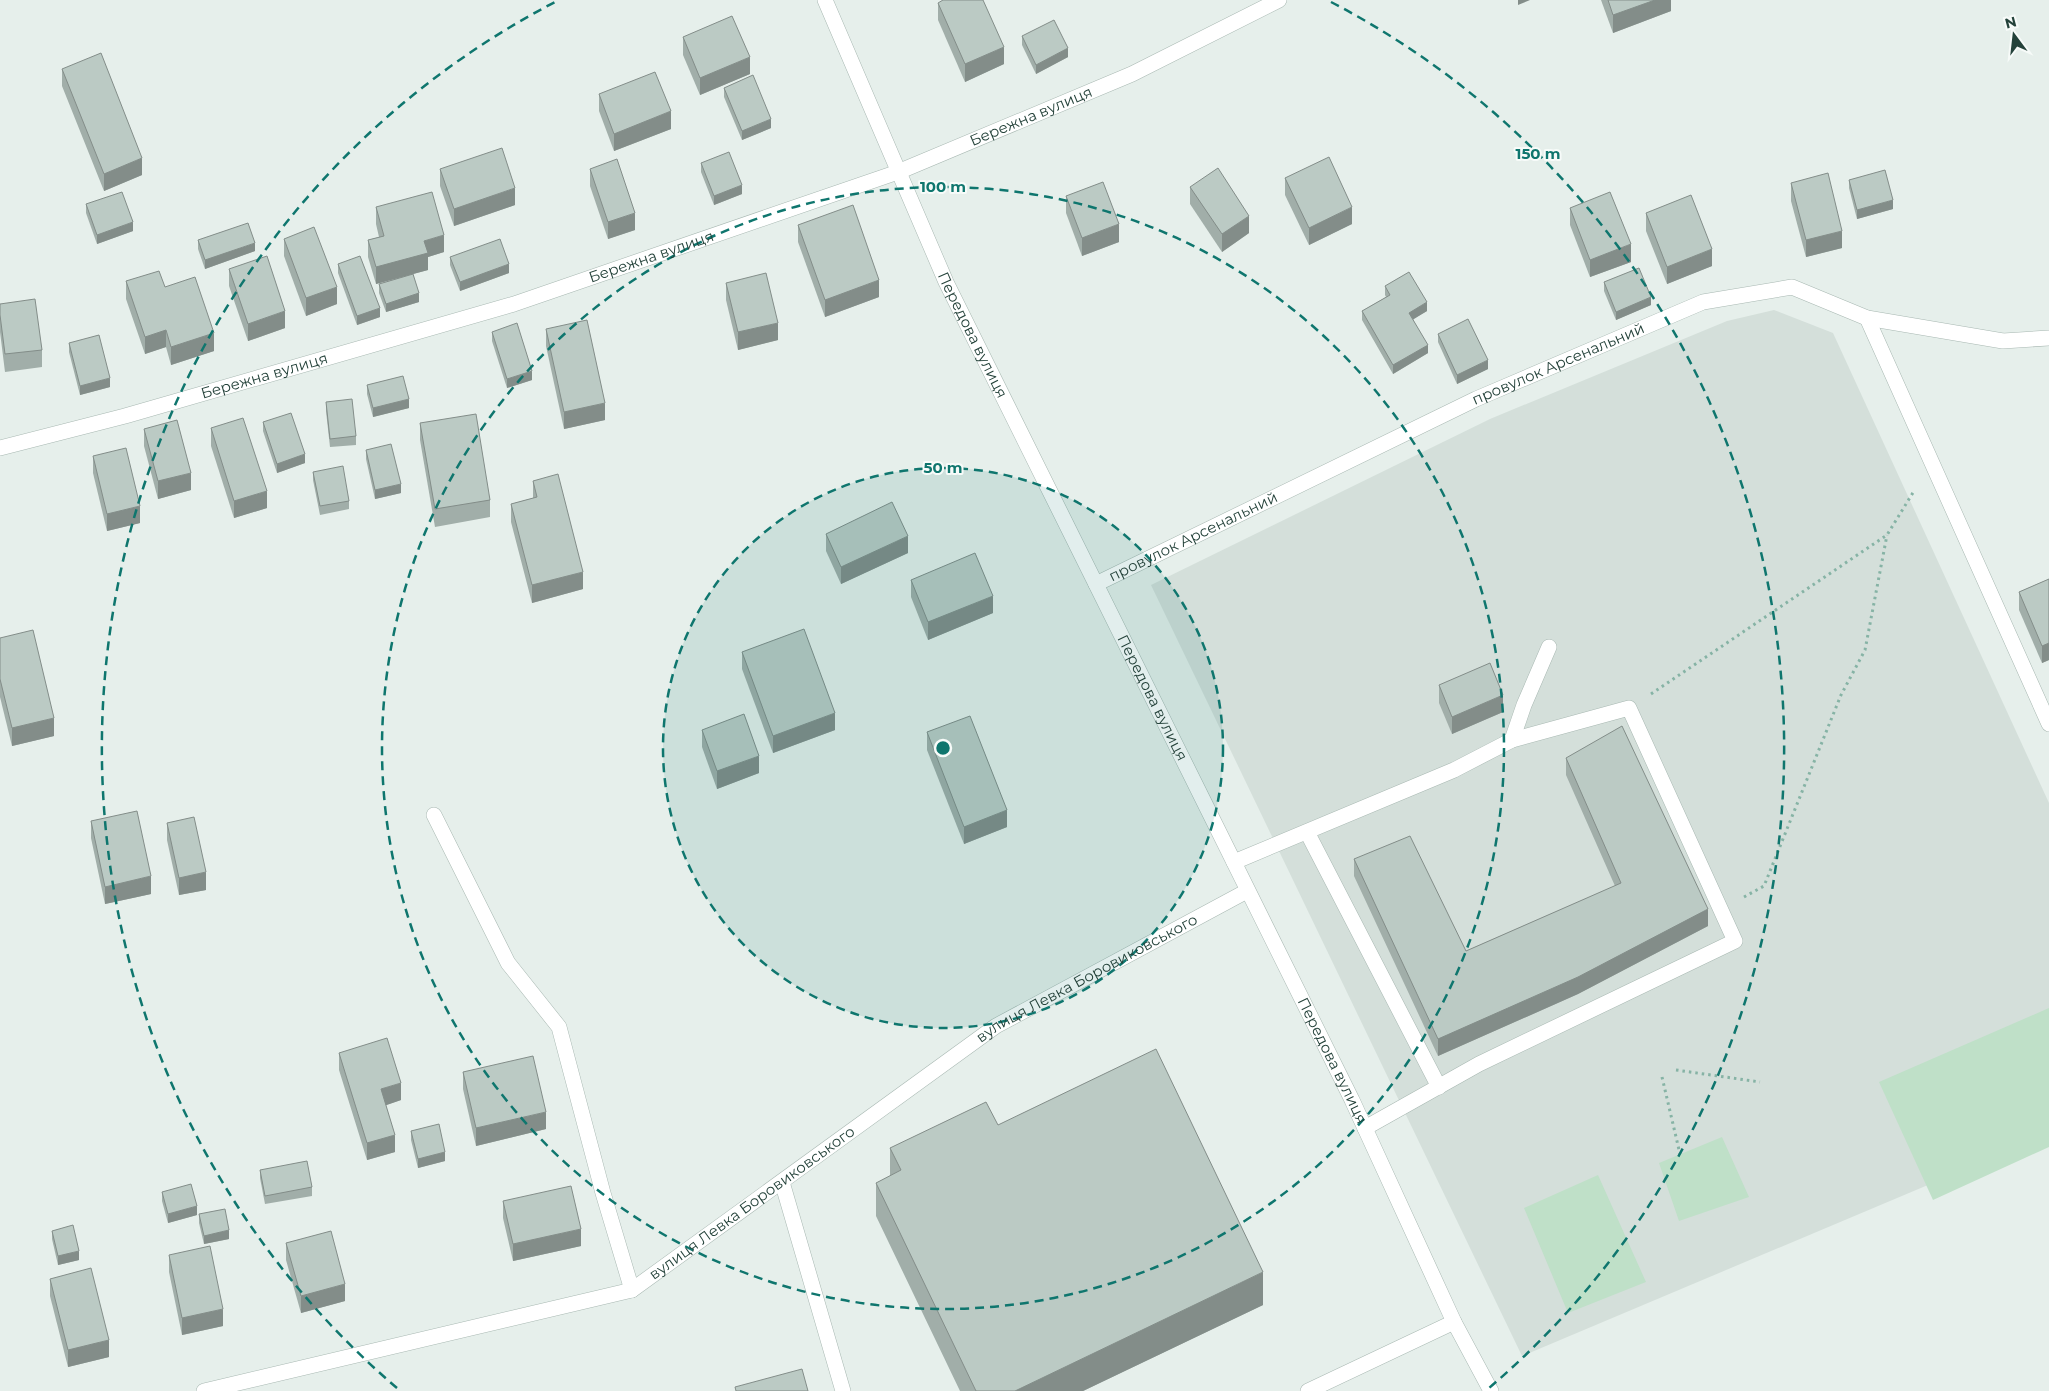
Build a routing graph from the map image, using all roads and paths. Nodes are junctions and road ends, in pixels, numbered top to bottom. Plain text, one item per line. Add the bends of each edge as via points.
1 (825, 0) edge
2 (1278, 0) edge
3 (898, 172) junction
4 (1867, 318) junction
5 (2049, 338) edge
6 (0, 448) edge
7 (1932, 463) junction
8 (1887, 535) junction
9 (1096, 584) junction
10 (1548, 647) dead end
11 (1629, 708) junction
12 (2049, 724) edge
13 (1512, 740) junction
14 (434, 815) dead end
15 (1307, 832) junction
16 (1234, 862) junction
17 (1247, 891) junction
18 (1721, 910) junction
19 (1676, 1070) dead end
20 (1662, 1076) dead end
21 (1760, 1082) dead end
22 (1439, 1087) junction
23 (1365, 1128) junction
24 (1680, 1154) dead end
25 (782, 1182) junction
26 (632, 1290) junction
27 (1454, 1322) junction
28 (204, 1391) edge
29 (843, 1391) edge
30 (1308, 1391) edge
31 (1491, 1391) edge

1 - 3 street, Передова вулиця
2 - 3 street, Бережна вулиця via 1132,74
3 - 6 street, Бережна вулиця via 514,304 125,416
3 - 9 street, Передова вулиця via 946,282
4 - 5 street, провулок Арсенальний via 2003,342
4 - 7 street
4 - 9 street, провулок Арсенальний via 1792,287 1703,302 1476,399
7 - 8 path
7 - 12 street
8 - 11 path
8 - 18 path via 1865,650 1841,695 1764,886
9 - 16 street, Передова вулиця
10 - 13 street
11 - 13 street
11 - 18 street
13 - 15 street via 1454,770
14 - 26 street via 508,963 558,1027
15 - 16 street
15 - 22 street
16 - 17 street, Передова вулиця
17 - 23 street, Передова вулиця
17 - 25 street, вулиця Левка Боровиковського via 996,1026
18 - 22 street via 1735,942 1479,1064
19 - 21 path
20 - 24 path
22 - 23 street
23 - 27 street, Передова вулиця
25 - 26 street, вулиця Левка Боровиковського
25 - 29 street
26 - 28 street, вулиця Левка Боровиковського
27 - 30 street
27 - 31 street, Передова вулиця

